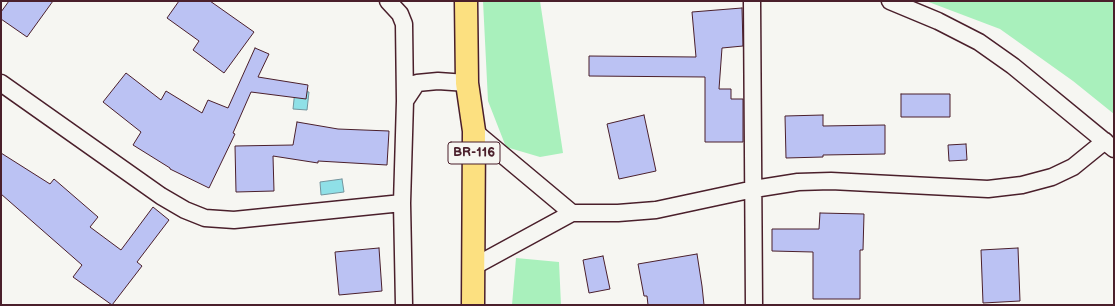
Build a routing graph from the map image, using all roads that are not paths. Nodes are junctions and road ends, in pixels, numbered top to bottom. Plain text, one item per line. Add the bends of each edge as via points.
1 (388, 1) edge
2 (466, 1) edge
3 (752, 1) edge
4 (890, 1) edge
5 (1, 83) edge
6 (467, 84) junction
7 (405, 101) junction
8 (474, 132) junction
9 (1109, 145) edge
10 (754, 190) junction
11 (402, 203) junction
12 (572, 213) junction
13 (473, 267) junction
14 (404, 305) edge
15 (474, 305) edge
16 (754, 305) edge

1 - 7 street via 400,14 404,24
2 - 6 highway, BR-116
3 - 10 street
4 - 9 street via 979,42
5 - 11 street via 161,196 205,218 234,220
6 - 7 street via 438,81 417,83
6 - 8 highway, BR-116
7 - 11 street
8 - 12 street
8 - 13 highway, BR-116
9 - 10 street via 1073,168 1022,185 988,189 830,181 798,182
10 - 12 street via 656,210
10 - 16 street
11 - 14 street
12 - 13 street
13 - 15 highway, BR-116

